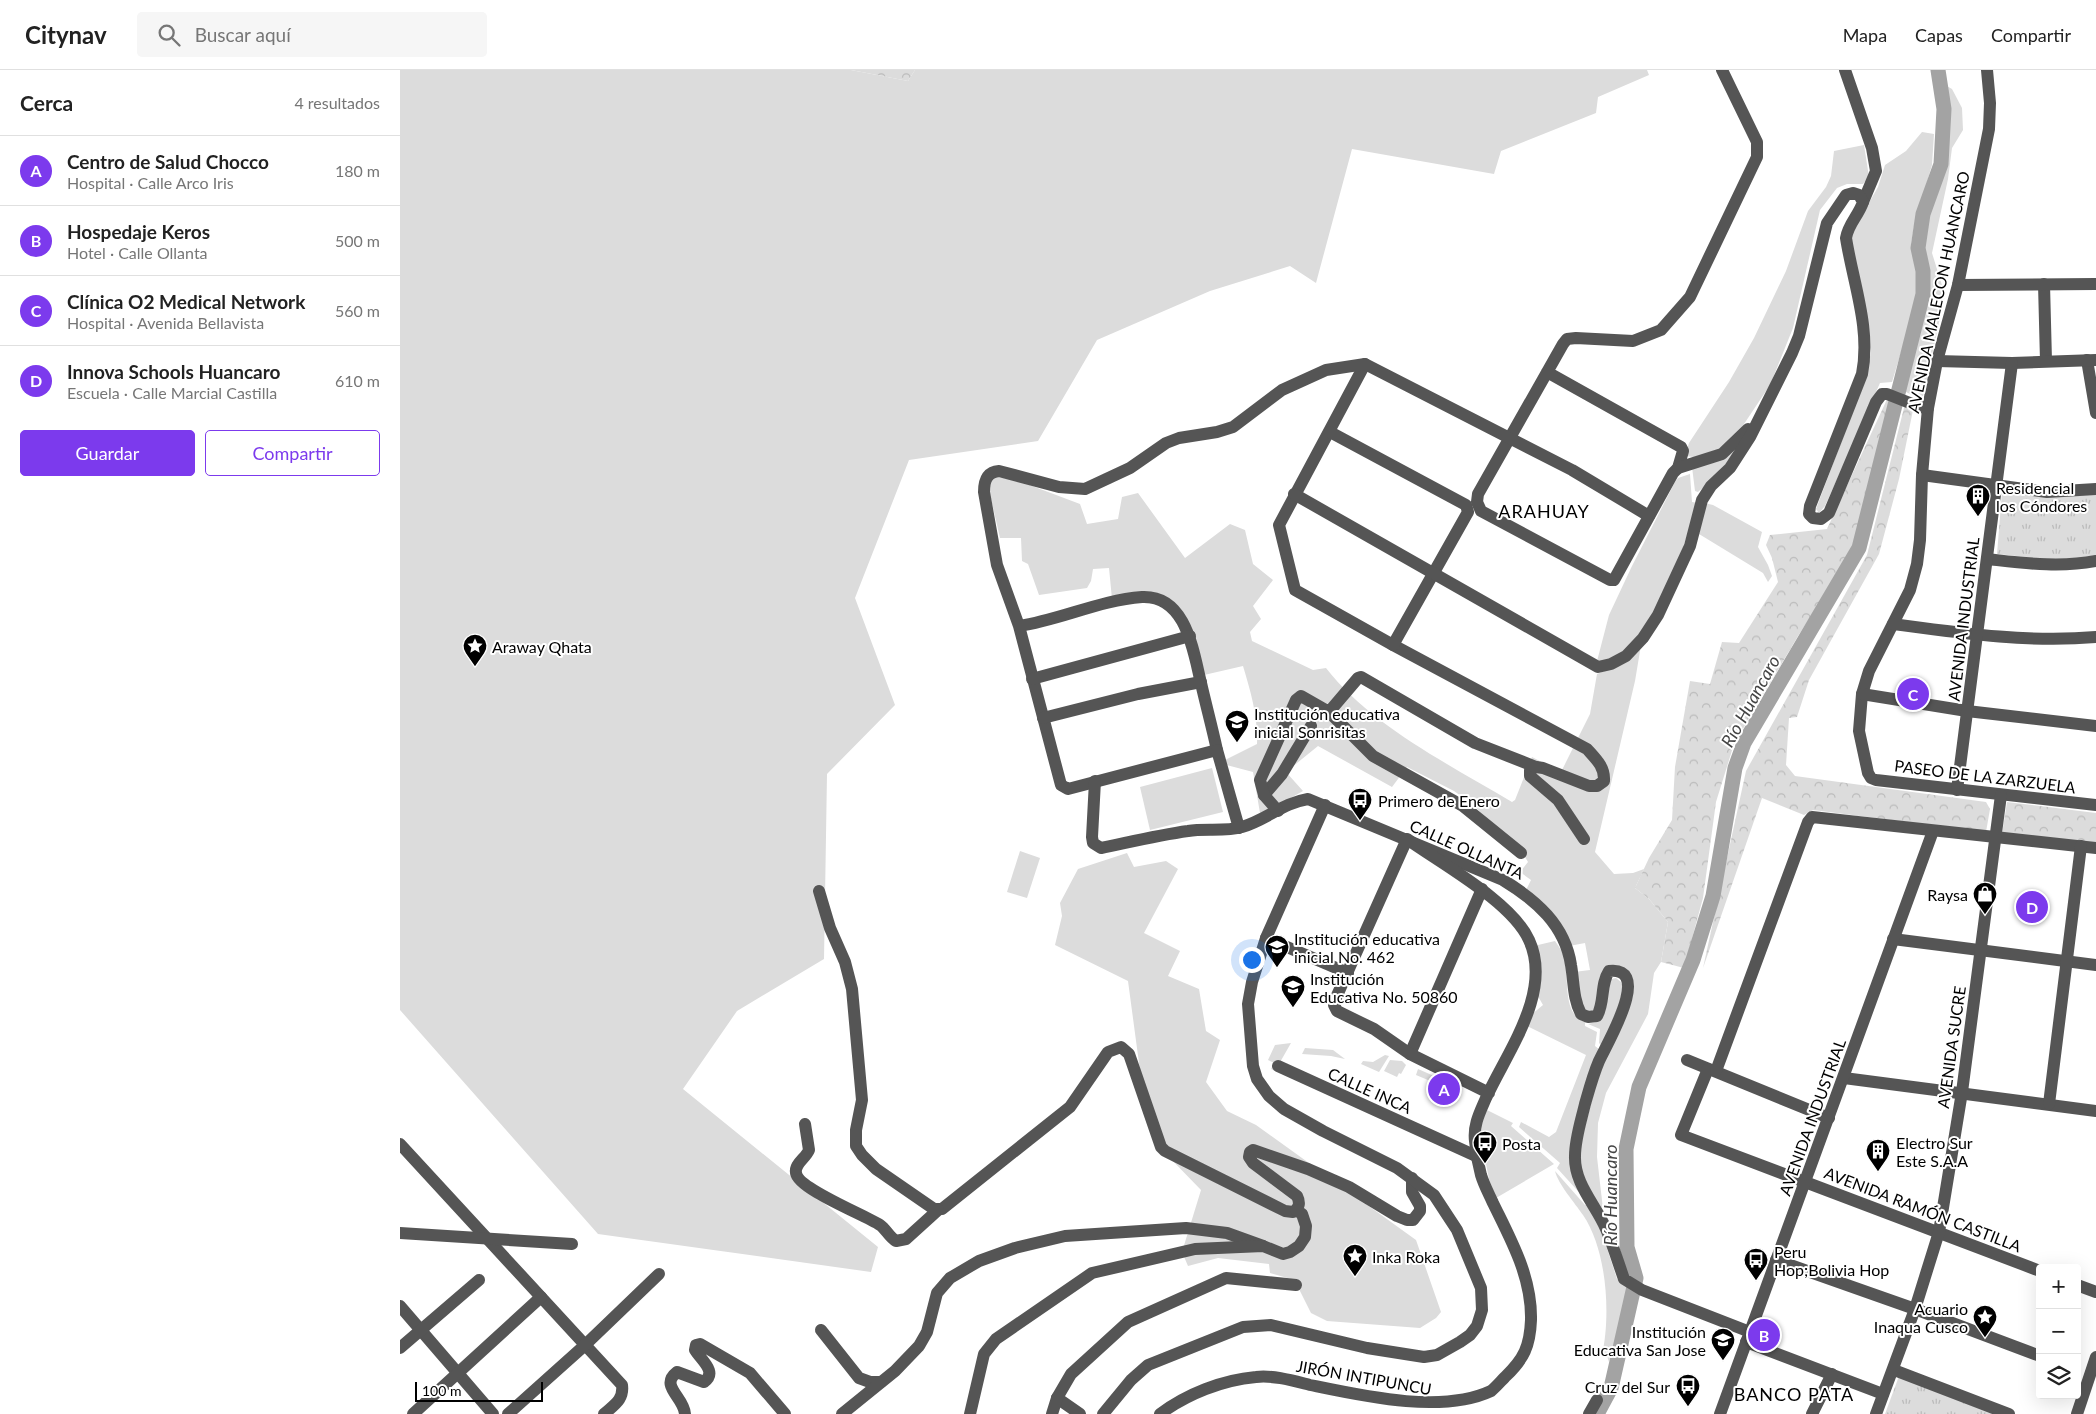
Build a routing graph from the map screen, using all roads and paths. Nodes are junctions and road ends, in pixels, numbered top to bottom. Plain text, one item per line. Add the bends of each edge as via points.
1 (1722, 70) edge
2 (1845, 70) edge
3 (1987, 70) edge
4 (1863, 202) junction
5 (2044, 284) junction
6 (2096, 284) edge
7 (1958, 285) junction
8 (2092, 360) edge
9 (1937, 361) junction
10 (2046, 361) junction
11 (2012, 363) junction
12 (1366, 364) junction
13 (1547, 372) junction
14 (1766, 403) junction
15 (1924, 407) junction
16 (2096, 413) edge
17 (1330, 432) junction
18 (1509, 439) junction
19 (1678, 468) junction
20 (1922, 475) junction
21 (1996, 486) junction
22 (2096, 489) edge
23 (1294, 494) junction
24 (1649, 516) junction
25 (1987, 559) junction
26 (2096, 561) edge
27 (1432, 573) junction
28 (1893, 624) junction
29 (1019, 626) junction
30 (1977, 635) junction
31 (1190, 636) junction
32 (2096, 637) edge
33 (1393, 646) junction
34 (1032, 679) junction
35 (1201, 682) junction
36 (1862, 694) junction
37 (1967, 711) junction
38 (1329, 712) junction
39 (1043, 718) junction
40 (1311, 726) dead end
41 (2096, 726) edge
42 (1217, 750) junction
43 (1536, 767) junction
44 (1871, 778) joint
45 (1095, 781) junction
46 (1957, 790) junction
47 (1264, 795) junction
48 (2001, 795) junction
49 (1325, 805) junction
50 (2096, 805) edge
51 (1278, 810) junction
52 (1239, 828) junction
53 (1933, 831) junction
54 (1994, 835) junction
55 (1407, 839) junction
56 (1584, 839) dead end
57 (2081, 846) junction
58 (2096, 848) edge
59 (1522, 853) dead end
60 (1482, 889) junction
61 (819, 891) dead end
62 (1266, 938) junction
63 (1893, 939) junction
64 (1981, 951) junction
65 (2067, 962) junction
66 (2096, 965) edge
67 (1348, 973) junction
68 (1410, 1054) junction
69 (1687, 1060) dead end
70 (1278, 1066) dead end
71 (1712, 1070) junction
72 (1844, 1078) junction
73 (1962, 1092) junction
74 (1489, 1094) junction
75 (2048, 1104) junction
76 (2096, 1111) edge
77 (1829, 1118) junction
78 (805, 1124) dead end
79 (400, 1144) edge
80 (1476, 1156) junction
81 (1412, 1178) junction
82 (1806, 1182) junction
83 (938, 1210) junction
84 (1296, 1210) junction
85 (1939, 1232) junction
86 (400, 1233) edge
87 (489, 1240) junction
88 (572, 1244) dead end
89 (1263, 1246) junction
90 (1776, 1260) junction
91 (2036, 1269) edge
92 (659, 1274) dead end
93 (479, 1280) dead end
94 (1296, 1286) dead end
95 (2081, 1286) edge
96 (2096, 1292) edge
97 (541, 1297) junction
98 (400, 1306) edge
99 (1915, 1309) junction
100 (421, 1330) junction
101 (821, 1330) dead end
102 (1748, 1337) junction
103 (584, 1346) junction
104 (400, 1348) edge
105 (2036, 1354) edge
106 (2096, 1357) edge
107 (1894, 1370) junction
108 (459, 1374) junction
109 (1832, 1374) junction
110 (2088, 1375) edge
111 (881, 1382) junction
112 (1884, 1394) junction
113 (1057, 1398) junction
114 (1597, 1400) dead end
115 (413, 1414) edge
116 (493, 1414) edge
117 (508, 1414) edge
118 (604, 1414) edge
119 (685, 1414) edge
120 (785, 1414) edge
121 (842, 1414) edge
122 (970, 1414) edge
123 (1052, 1414) edge
124 (1080, 1414) edge
125 (1103, 1414) edge
126 (1160, 1414) edge
127 (1589, 1414) edge
128 (1720, 1414) edge
129 (1812, 1414) edge
130 (1876, 1414) edge
131 (2008, 1414) edge
132 (2077, 1414) edge

1 - 13 street via 1756,142 1757,157 1690,297 1660,330 1642,339 1567,339
2 - 4 street via 1872,148 1876,171
3 - 7 street, AVENIDA MALECON HUANCARO via 1989,129
4 - 14 street via 1859,195 1846,195 1827,223 1799,336
4 - 15 street via 1847,230 1846,238 1863,322 1865,358 1862,374 1809,514 1821,519 1829,513 1882,394
5 - 6 street
5 - 7 street
5 - 10 street
7 - 9 street, AVENIDA MALECON HUANCARO
8 - 10 street
8 - 16 street
9 - 11 street
9 - 15 street, AVENIDA MALECON HUANCARO
10 - 11 street
11 - 21 street, AVENIDA INDUSTRIAL
12 - 17 street
12 - 18 street
12 - 29 street via 1326,370 1282,390 1232,427 1166,443 1130,468 1085,489 1059,487 999,471 989,474 984,481 984,492 997,566
13 - 18 street
13 - 19 street via 1681,447
14 - 19 street via 1727,451
14 - 27 street via 1750,438 1730,468 1702,500 1690,546 1658,616 1638,644 1619,661 1598,667
15 - 20 street, AVENIDA MALECON HUANCARO
17 - 23 street
17 - 27 street via 1466,505 1468,512
18 - 24 street via 1572,470
18 - 24 street via 1478,494 1481,512 1610,580 1618,576
19 - 24 street via 1672,473
20 - 21 street
20 - 28 street, AVENIDA MALECON HUANCARO via 1918,564 1910,590
21 - 22 street via 2047,492
21 - 25 street, AVENIDA INDUSTRIAL
23 - 27 street
23 - 33 street via 1279,525 1295,590
25 - 26 street via 2045,565
25 - 30 street, AVENIDA INDUSTRIAL
27 - 33 street
28 - 30 street
28 - 36 street, AVENIDA MALECON HUANCARO via 1869,671
29 - 31 street via 1122,601 1153,598 1168,604 1180,616
29 - 34 street
30 - 32 street via 2059,640
30 - 37 street, AVENIDA INDUSTRIAL
31 - 34 street
31 - 35 street
33 - 43 street via 1579,745 1598,761 1604,772 1604,781 1590,786
34 - 39 street
35 - 39 street
35 - 42 street
36 - 37 street
36 - 44 street, AVENIDA MALECON HUANCARO via 1859,731
37 - 41 street
37 - 46 street, AVENIDA INDUSTRIAL
38 - 43 street via 1358,678 1365,678 1475,743
38 - 47 street via 1301,696 1296,700 1260,780
38 - 59 street via 1374,756 1463,806
39 - 45 street via 1061,785 1068,789
40 - 47 street via 1282,774
42 - 45 street
42 - 52 street
43 - 56 street via 1530,770 1530,776 1558,800
44 - 46 street, PASEO DE LA ZARZUELA
45 - 52 street, CALLE OLLANTA via 1092,837 1093,843 1101,848 1189,830
46 - 48 street, PASEO DE LA ZARZUELA
47 - 51 street
48 - 50 street, PASEO DE LA ZARZUELA
48 - 54 street, AVENIDA SUCRE
49 - 51 street, CALLE OLLANTA via 1308,799
49 - 55 street, CALLE OLLANTA
49 - 62 street
51 - 52 street, CALLE OLLANTA via 1262,821
53 - 54 street
53 - 63 street, AVENIDA INDUSTRIAL
53 - 71 street via 1812,817
54 - 57 street
54 - 64 street, AVENIDA SUCRE
55 - 60 street, JIRÓN INTIPUNCU
55 - 67 street
55 - 102 street, CALLE OLLANTA via 1503,880 1537,904 1563,936 1571,963 1576,1004 1581,1014 1597,1016 1602,1008 1604,979 1609,971 1617,970 1627,979 1628,1000 1590,1086 1575,1156 1580,1182 1606,1228 1624,1279
57 - 58 street
57 - 65 street
60 - 68 street
60 - 74 street, JIRÓN INTIPUNCU via 1518,922 1530,941 1535,969 1529,1013
61 - 83 street via 852,989 862,1100 856,1146 876,1169
62 - 67 street
62 - 81 street via 1248,1004 1257,1079 1284,1109
63 - 64 street
63 - 72 street, AVENIDA INDUSTRIAL
64 - 65 street
64 - 73 street, AVENIDA SUCRE
65 - 66 street
65 - 75 street
67 - 68 street via 1334,1000 1337,1011 1374,1029
68 - 74 street
69 - 71 street
70 - 80 street, CALLE INCA
71 - 77 street
71 - 82 street, AVENIDA RAMÓN CASTILLA via 1681,1135
72 - 73 street
72 - 77 street, AVENIDA INDUSTRIAL
73 - 75 street
73 - 85 street, AVENIDA SUCRE
74 - 80 street, JIRÓN INTIPUNCU via 1475,1129
75 - 76 street
77 - 82 street, AVENIDA INDUSTRIAL
78 - 83 street via 809,1150 797,1166 796,1174 815,1192 880,1225 896,1242 906,1239
79 - 87 street
80 - 126 street, JIRÓN INTIPUNCU via 1528,1282 1531,1311 1530,1340 1525,1351 1515,1368 1491,1391 1465,1402 1434,1407 1258,1376 1218,1384 1184,1398
81 - 84 street via 1412,1192 1420,1211 1412,1220 1407,1220 1349,1186 1253,1150 1250,1152 1253,1164 1297,1196
81 - 125 street via 1434,1195 1457,1230 1481,1288 1482,1310 1477,1326 1465,1339 1424,1357 1367,1348 1271,1325 1242,1327 1148,1365 1130,1380
82 - 85 street, AVENIDA RAMÓN CASTILLA
82 - 90 street, AVENIDA INDUSTRIAL
83 - 84 street via 1070,1107 1108,1052 1121,1047 1129,1054 1165,1151 1285,1211
84 - 89 street via 1302,1214 1306,1226 1306,1236 1299,1246 1283,1254
85 - 91 street, AVENIDA RAMÓN CASTILLA
85 - 99 street, AVENIDA SUCRE
86 - 87 street
87 - 88 street
87 - 97 street
89 - 111 street via 1226,1233 1186,1228 1065,1236 1015,1248 979,1261 950,1278 937,1293 927,1332 919,1346
89 - 122 street via 1195,1249 1092,1273 996,1339 984,1354
90 - 99 street
90 - 102 street, AVENIDA INDUSTRIAL
92 - 103 street
93 - 100 street
94 - 113 street via 1226,1278 1128,1322 1071,1374
95 - 96 street
97 - 103 street
97 - 108 street
98 - 100 street
99 - 105 street
99 - 107 street, AVENIDA SUCRE
100 - 104 street
100 - 108 street
101 - 111 street via 859,1378
102 - 109 street, CALLE OLLANTA
102 - 128 street, AVENIDA INDUSTRIAL
103 - 117 street
103 - 118 street via 622,1385 621,1399
106 - 110 street
107 - 112 street, AVENIDA SUCRE
107 - 131 street
108 - 115 street
108 - 116 street
109 - 112 street, CALLE OLLANTA
109 - 129 street
110 - 132 street
111 - 121 street
112 - 130 street, AVENIDA SUCRE
113 - 123 street
113 - 124 street
114 - 127 street
119 - 120 street via 682,1401 671,1389 670,1382 677,1372 704,1382 708,1379 708,1367 695,1350 696,1344 700,1344 750,1373

